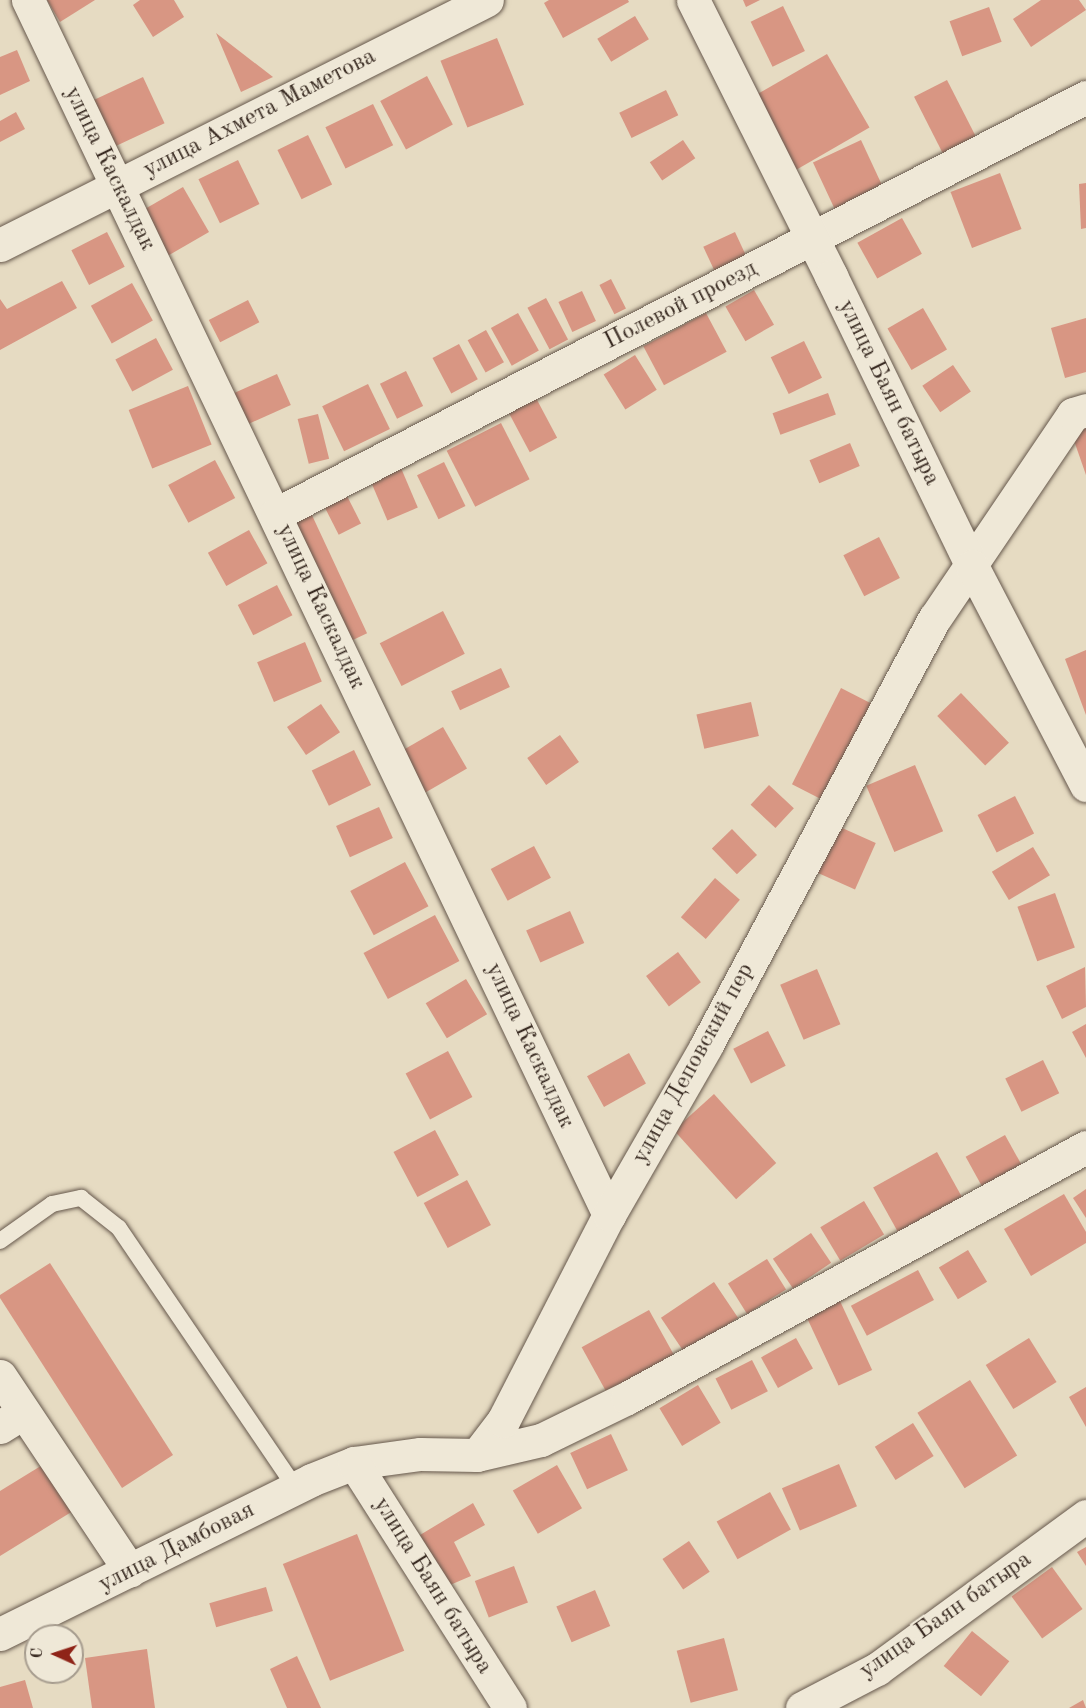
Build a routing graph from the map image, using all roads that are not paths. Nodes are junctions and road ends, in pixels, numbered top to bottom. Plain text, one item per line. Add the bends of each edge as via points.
1 (28, 0) edge
2 (487, 0) edge
3 (693, 0) edge
4 (1086, 97) edge
5 (118, 186) junction
6 (813, 238) junction
7 (0, 245) edge
8 (1086, 410) edge
9 (276, 514) junction
10 (972, 566) junction
11 (1082, 767) edge
12 (1086, 1147) edge
13 (609, 1215) junction
14 (0, 1241) edge
15 (0, 1376) edge
16 (12, 1420) edge
17 (477, 1455) junction
18 (354, 1463) junction
19 (296, 1488) junction
20 (1086, 1516) edge
21 (130, 1571) junction
22 (0, 1634) edge
23 (510, 1708) edge
24 (802, 1708) edge

1 - 5 street, улица Каскалдак
2 - 5 street, улица Ахмета Маметова
3 - 6 street, улица Баян батыра
4 - 6 street, Полевой проезд
5 - 7 street, улица Ахмета Маметова
5 - 9 street, улица Каскалдак
6 - 9 street, Полевой проезд
6 - 10 street, улица Баян батыра
8 - 10 street, улица Деповский пер via 1073,414
9 - 13 street, улица Каскалдак
10 - 11 street, улица Баян батыра
10 - 13 street, улица Деповский пер via 935,618 706,1046
12 - 17 street via 627,1398 541,1440
13 - 17 street, улица Деповский пер via 503,1421
14 - 19 lane via 52,1204 81,1198 119,1228
15 - 16 street
16 - 21 street
17 - 18 street via 420,1454
18 - 19 street, улица Дамбовая
18 - 23 street, улица Баян батыра
19 - 21 street, улица Дамбовая
20 - 24 street, улица Баян батыра via 877,1669
21 - 22 street, улица Дамбовая

